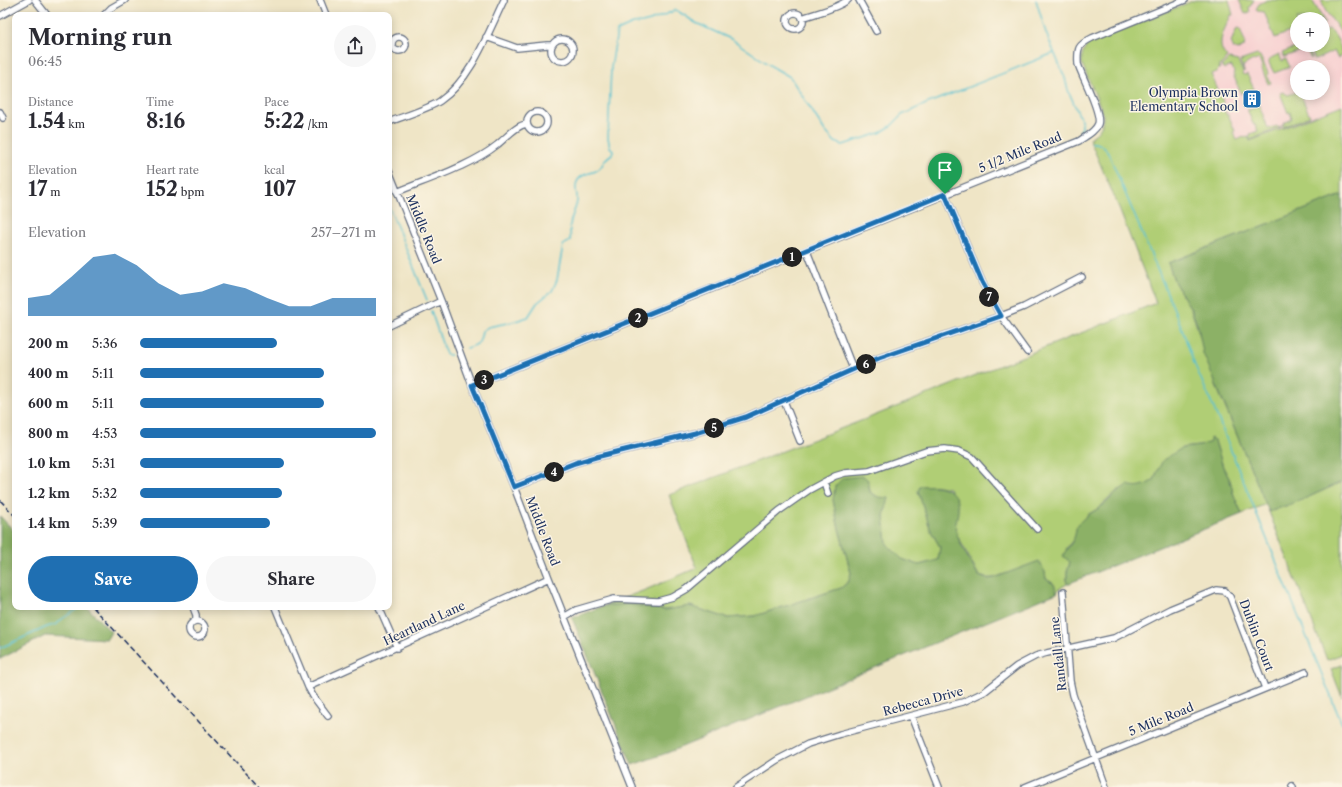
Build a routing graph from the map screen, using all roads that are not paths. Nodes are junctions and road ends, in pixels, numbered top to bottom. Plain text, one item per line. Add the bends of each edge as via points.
1 (29, 0) edge
2 (35, 0) edge
3 (125, 0) edge
4 (320, 0) edge
5 (504, 0) edge
6 (848, 0) edge
7 (859, 0) edge
8 (1185, 0) edge
9 (44, 12) edge
10 (107, 12) edge
11 (325, 12) edge
12 (0, 16) edge
13 (802, 18) dead end
14 (876, 31) dead end
15 (486, 37) junction
16 (552, 45) junction
17 (0, 112) edge
18 (3, 118) dead end
19 (392, 121) edge
20 (527, 124) dead end
21 (392, 179) edge
22 (397, 192) junction
23 (945, 194) junction
24 (806, 251) junction
25 (1082, 277) dead end
26 (441, 301) junction
27 (1001, 316) junction
28 (392, 325) edge
29 (1027, 352) dead end
30 (853, 369) junction
31 (472, 385) junction
32 (784, 401) junction
33 (800, 441) dead end
34 (824, 482) junction
35 (514, 487) junction
36 (828, 494) dead end
37 (1037, 529) dead end
38 (549, 578) junction
39 (1226, 589) joint
40 (1063, 592) dead end
41 (194, 610) edge
42 (276, 610) edge
43 (380, 610) edge
44 (564, 617) junction
45 (196, 621) dead end
46 (398, 648) junction
47 (1068, 648) junction
48 (1306, 672) dead end
49 (308, 688) junction
50 (1265, 688) junction
51 (328, 716) dead end
52 (911, 716) junction
53 (1095, 758) junction
54 (632, 787) edge
55 (736, 787) edge
56 (939, 787) edge
57 (1025, 787) edge
58 (1106, 787) edge

1 - 12 street
2 - 9 street
3 - 10 street
4 - 11 street
5 - 15 street
6 - 13 street via 831,10
7 - 14 street
8 - 23 street, 5 1/2 Mile Road via 1092,38 1079,47 1078,64 1099,119 1093,131 1079,141
15 - 16 street via 517,48
15 - 19 street via 471,67 454,90 439,102
16 - 16 street via 551,52 555,59 565,61 573,54 573,46 568,40 557,40
17 - 18 street
20 - 22 street via 520,126 496,146 473,160
21 - 22 street, Middle Road
22 - 26 street, Middle Road
23 - 24 street, 5 1/2 Mile Road
23 - 27 street via 982,282
24 - 30 street
24 - 31 street, 5 1/2 Mile Road
25 - 27 street
26 - 28 street
26 - 31 street, Middle Road
27 - 29 street
27 - 30 street
30 - 32 street
31 - 35 street, Middle Road
32 - 33 street
32 - 35 street via 719,426 575,463
34 - 36 street
34 - 37 street via 845,473 869,470 926,451 959,451 972,457
34 - 44 street via 779,511 672,598 658,602 614,599 576,610
35 - 38 street, Middle Road
38 - 44 street, Middle Road
38 - 46 street, Heartland Lane
39 - 47 street, Rebecca Drive via 1216,590 1170,609 1114,638
39 - 50 street, Dublin Court
40 - 47 street, Randall Lane
41 - 45 street
42 - 49 street
43 - 46 street
44 - 54 street, Middle Road
46 - 49 street, Heartland Lane
47 - 52 street, Rebecca Drive via 1026,661 969,700
47 - 53 street, Randall Lane via 1073,695
48 - 50 street, 5 Mile Road
49 - 51 street
50 - 53 street, 5 Mile Road
52 - 55 street, Rebecca Drive via 808,744 777,760
52 - 56 street
53 - 57 street, 5 Mile Road
53 - 58 street, Randall Lane

